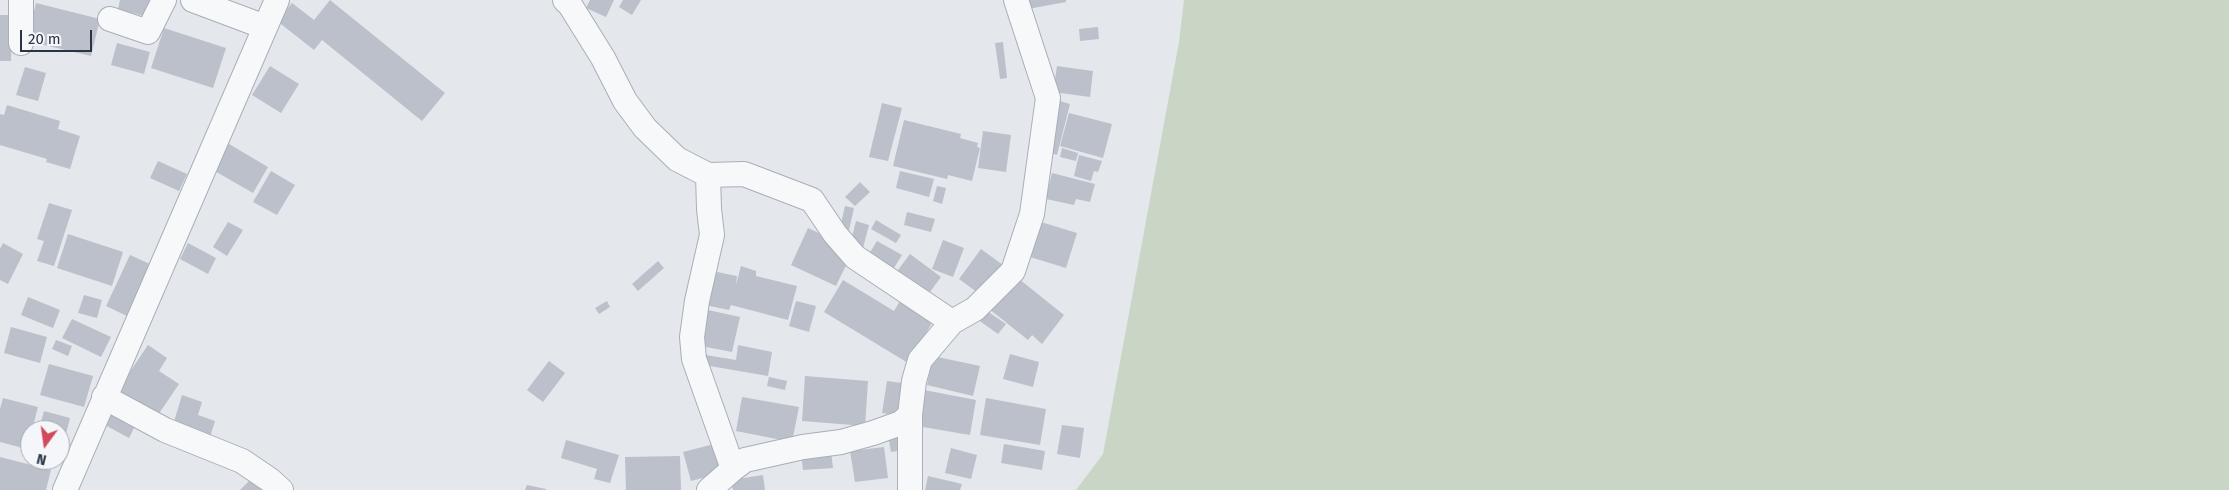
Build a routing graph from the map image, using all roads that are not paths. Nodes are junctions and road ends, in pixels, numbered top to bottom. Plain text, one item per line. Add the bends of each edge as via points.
1 (20, 0) edge
2 (164, 0) edge
3 (193, 0) edge
4 (277, 0) edge
5 (565, 0) edge
6 (1016, 0) edge
7 (110, 19) dead end
8 (265, 27) junction
9 (21, 43) dead end
10 (708, 175) junction
11 (952, 322) junction
12 (104, 398) junction
13 (910, 415) junction
14 (733, 469) junction
15 (65, 490) edge
16 (282, 490) edge
17 (709, 490) edge
18 (910, 490) edge

1 - 9 street
2 - 7 street via 148,32
3 - 8 street
4 - 8 street
5 - 10 street via 603,58 625,101 645,128 677,159
6 - 11 street via 1048,98 1032,214 1014,271 975,309
8 - 12 street
10 - 11 street via 744,174 812,200 855,257
10 - 14 street via 712,235 696,301 692,337 694,359
11 - 13 street via 920,360
12 - 15 street
12 - 16 street via 165,430 242,461
13 - 14 street via 901,423 873,433 745,460
13 - 18 street
14 - 17 street

